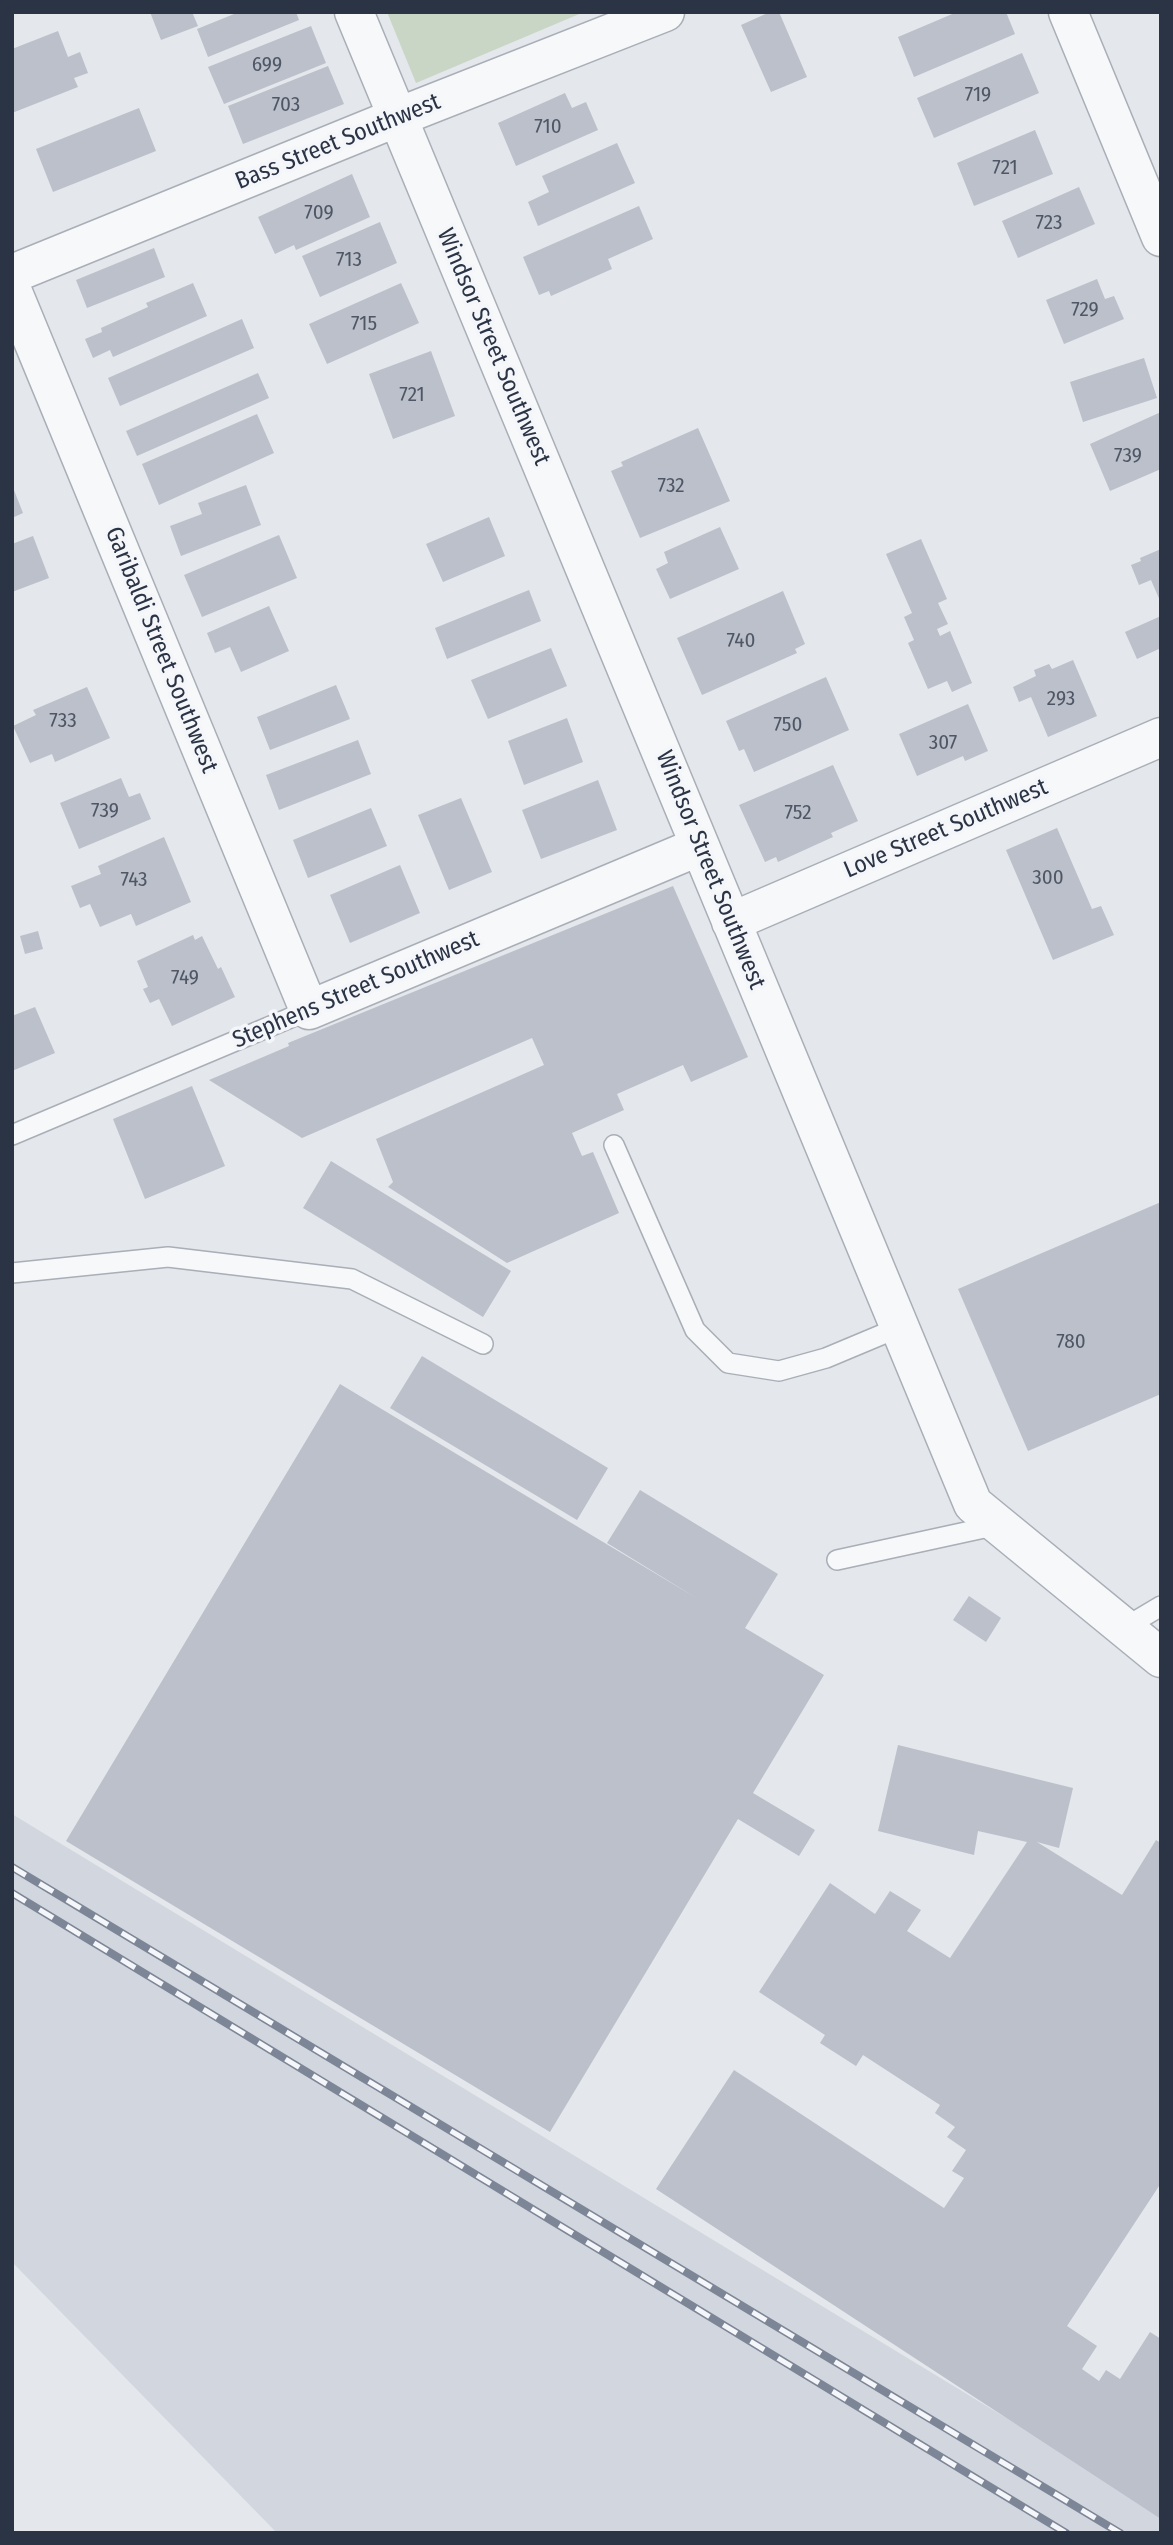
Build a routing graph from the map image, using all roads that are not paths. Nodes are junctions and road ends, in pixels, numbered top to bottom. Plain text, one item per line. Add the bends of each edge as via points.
1 (354, 12) edge
2 (665, 12) edge
3 (1068, 12) edge
4 (398, 117) junction
5 (1161, 237) edge
6 (12, 274) edge
7 (12, 290) edge
8 (1161, 737) edge
9 (700, 846) junction
10 (731, 922) junction
11 (309, 1010) junction
12 (12, 1135) edge
13 (614, 1145) dead end
14 (12, 1273) edge
15 (900, 1327) junction
16 (483, 1344) dead end
17 (999, 1525) junction
18 (837, 1560) dead end
19 (1161, 1606) edge
20 (1124, 1628) junction
21 (1161, 1658) edge

1 - 4 street, Windsor Street Southwest
2 - 4 street, Bass Street Southwest
3 - 5 street
4 - 6 street, Bass Street Southwest
4 - 9 street, Windsor Street Southwest
7 - 11 street, Garibaldi Street Southwest
8 - 10 street, Love Street Southwest
9 - 10 street, Windsor Street Southwest
9 - 11 street, Stephens Street Southwest
10 - 15 street, Windsor Street Southwest
11 - 12 lane, Stephens Street Southwest
13 - 15 lane via 695,1330 728,1363 779,1371 826,1358
14 - 16 lane via 168,1257 352,1279
15 - 17 street, Windsor Street Southwest via 973,1504
17 - 18 lane
17 - 20 street, Windsor Street Southwest
19 - 20 lane
20 - 21 street, Windsor Street Southwest

